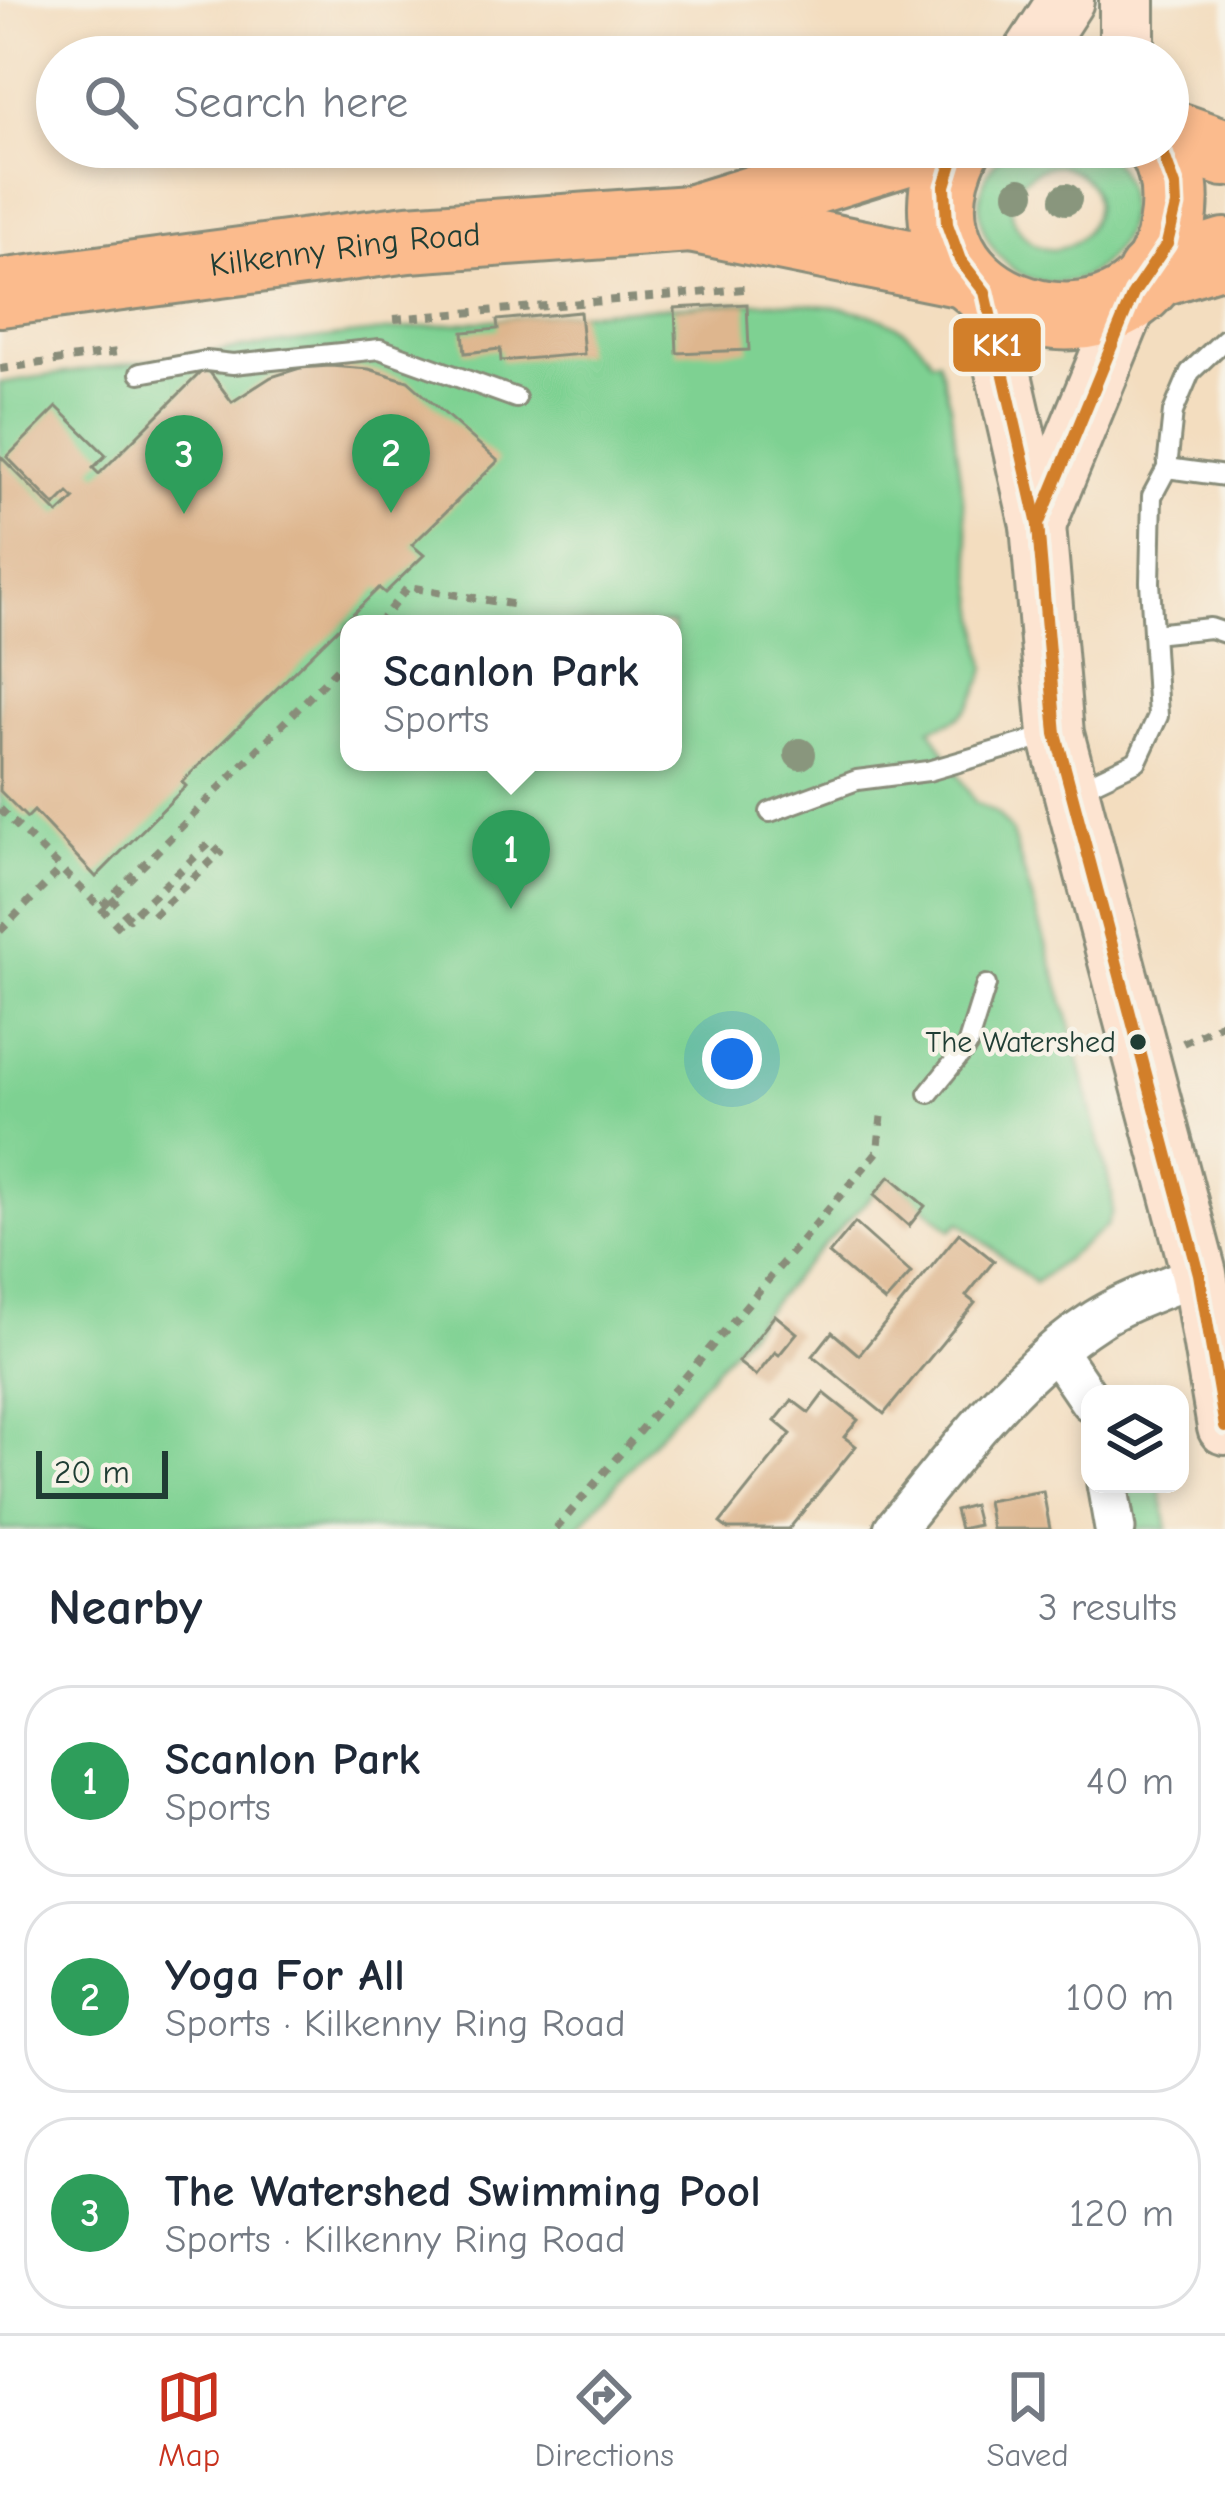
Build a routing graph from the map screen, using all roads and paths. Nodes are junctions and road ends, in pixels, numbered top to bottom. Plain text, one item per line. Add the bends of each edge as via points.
1 (1066, 0) edge
2 (1127, 0) edge
3 (1043, 36) edge
4 (1127, 36) edge
5 (1189, 140) edge
6 (1225, 153) edge
7 (854, 168) edge
8 (947, 168) edge
9 (1170, 168) edge
10 (690, 219) junction
11 (1225, 253) edge
12 (977, 284) junction
13 (1142, 284) junction
14 (749, 288) dead end
15 (0, 293) edge
16 (388, 320) dead end
17 (1225, 339) edge
18 (126, 351) dead end
19 (0, 369) edge
20 (140, 374) dead end
21 (516, 398) dead end
22 (1167, 468) junction
23 (1225, 476) edge
24 (1037, 525) junction
25 (403, 576) dead end
26 (408, 587) junction
27 (517, 605) dead end
28 (386, 615) edge
29 (1225, 633) edge
30 (1153, 634) junction
31 (340, 666) edge
32 (1056, 734) junction
33 (1071, 792) junction
34 (0, 808) edge
35 (770, 812) dead end
36 (61, 869) junction
37 (111, 898) junction
38 (100, 908) junction
39 (148, 920) dead end
40 (0, 931) edge
41 (126, 934) dead end
42 (986, 985) dead end
43 (929, 1094) dead end
44 (882, 1111) dead end
45 (1199, 1274) junction
46 (1056, 1351) junction
47 (1081, 1388) edge
48 (1225, 1427) edge
49 (1109, 1493) edge
50 (556, 1529) edge
51 (895, 1529) edge
52 (1115, 1529) edge

1 - 3 street
2 - 4 street
5 - 6 highway
7 - 10 highway, Kilkenny Ring Road
8 - 12 highway via 942,205 950,242
9 - 13 highway via 1177,200 1170,240
10 - 12 highway, Kilkenny Ring Road
10 - 15 highway, Kilkenny Ring Road via 408,239
11 - 13 highway
12 - 13 highway, Kilkenny Ring Road via 1020,312 1059,319 1098,313
12 - 24 street
13 - 24 street
14 - 16 path
17 - 22 lane via 1190,372 1173,412
18 - 19 path
20 - 21 lane via 380,350
22 - 23 lane
22 - 30 lane via 1153,496
24 - 32 street
25 - 26 path
26 - 27 path
26 - 28 path
29 - 30 lane
30 - 33 lane via 1158,716 1137,761
31 - 37 path
32 - 33 street
32 - 35 lane via 928,772 857,780
33 - 45 street
34 - 36 path
36 - 38 path
36 - 40 path
37 - 38 path
37 - 39 path via 129,918 210,843 220,854
38 - 41 path
42 - 43 lane via 967,1046
44 - 50 path via 878,1151
45 - 46 street via 1099,1318
45 - 48 street
46 - 47 street
46 - 51 street via 996,1405
49 - 52 street

